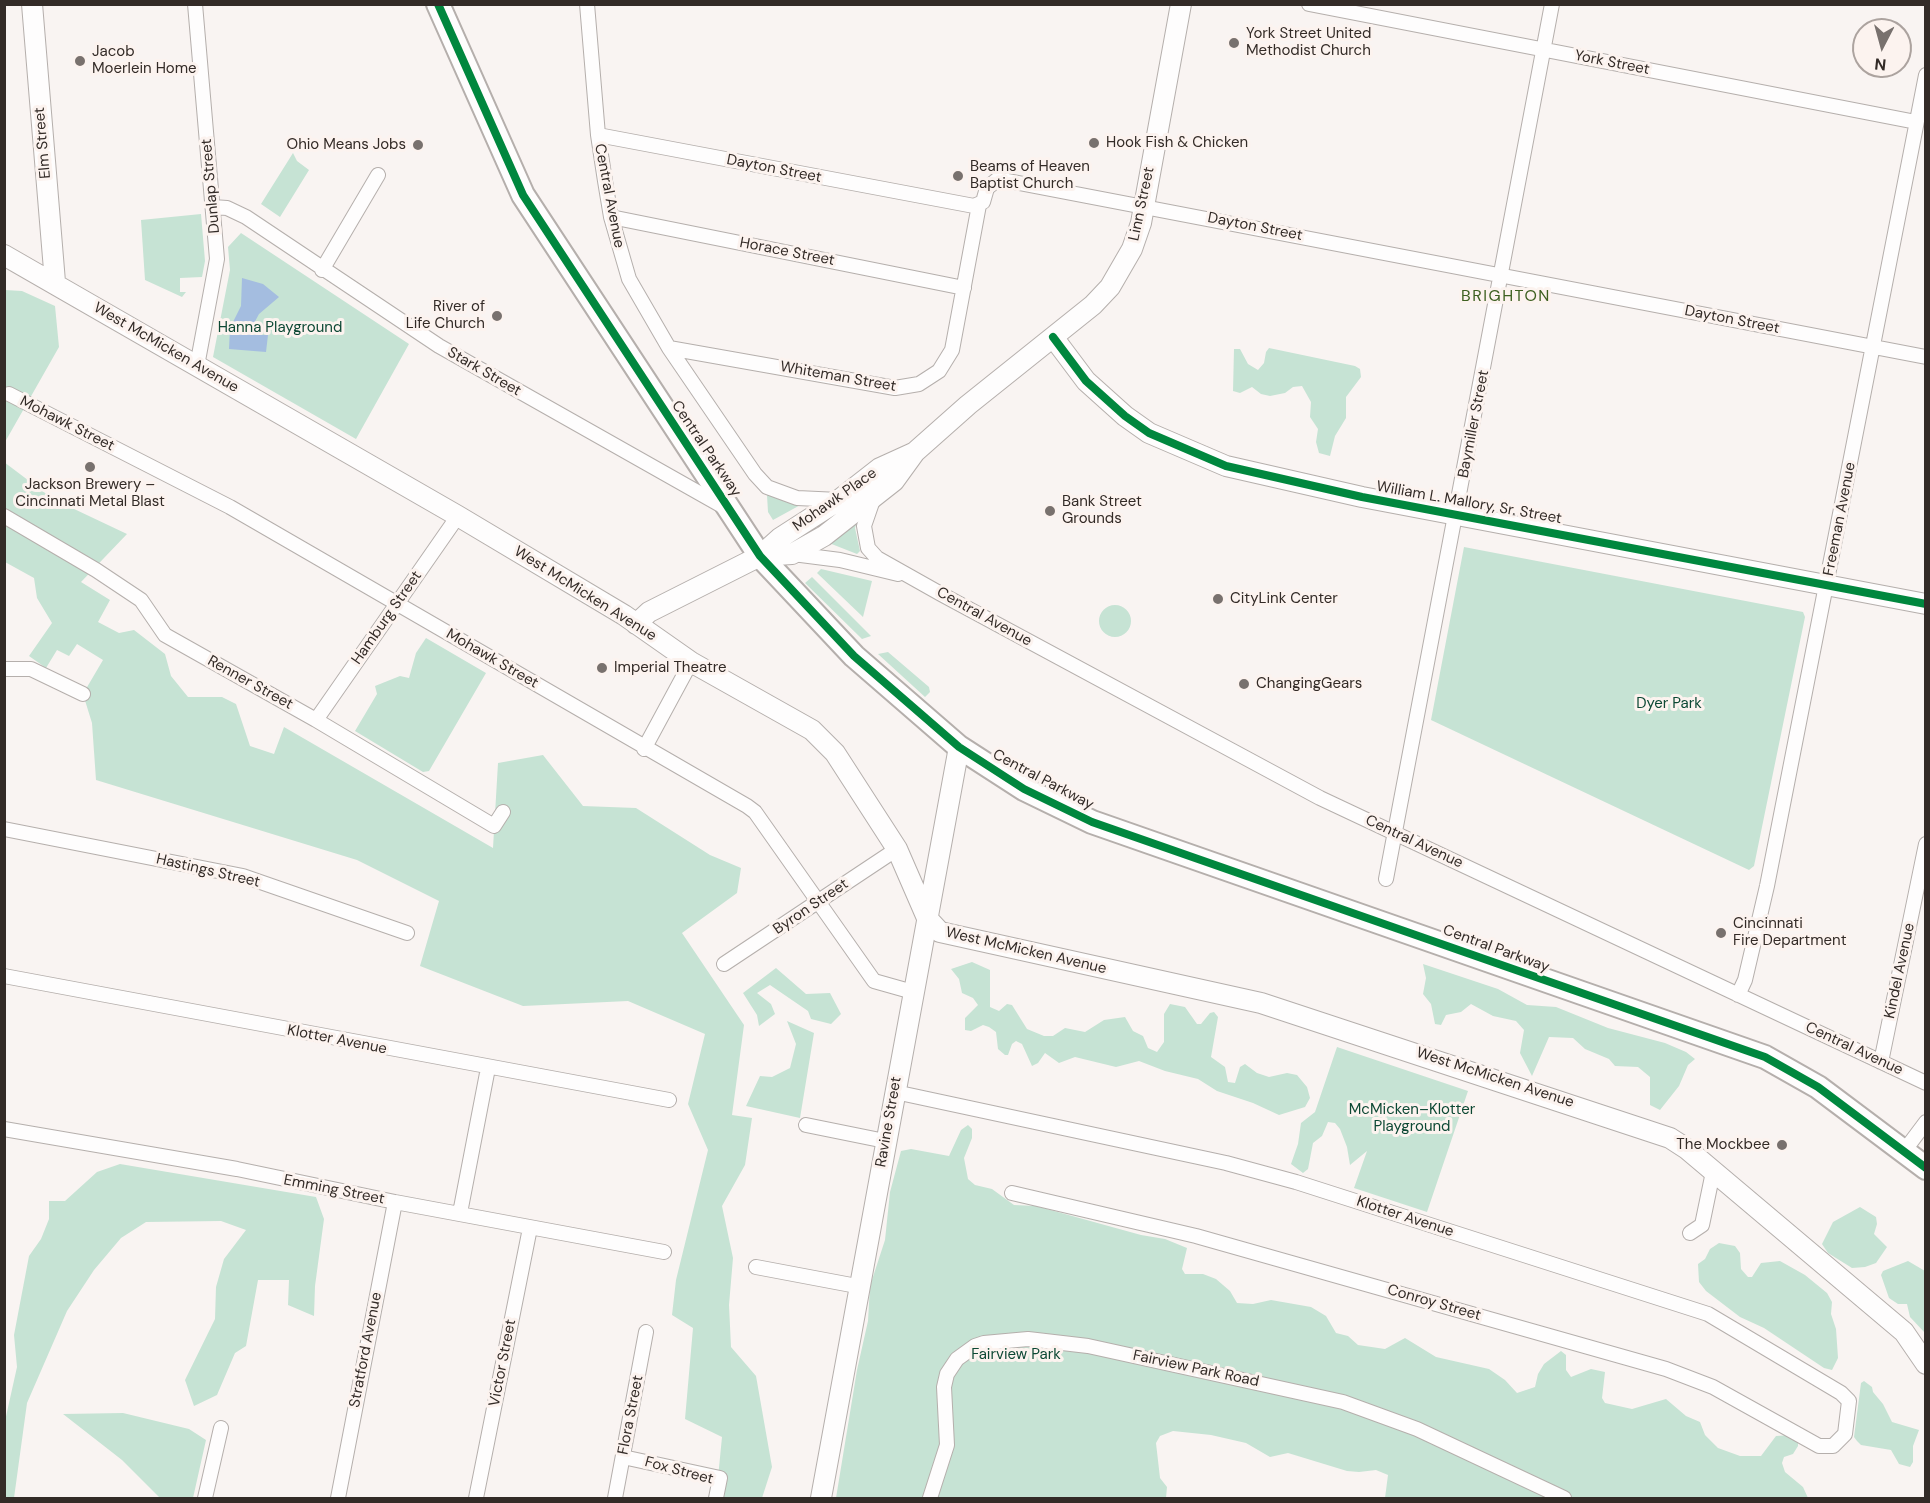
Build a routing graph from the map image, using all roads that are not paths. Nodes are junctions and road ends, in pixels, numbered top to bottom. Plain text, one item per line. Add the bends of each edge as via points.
1 (32, 4) edge
2 (195, 4) edge
3 (438, 4) edge
4 (588, 4) edge
5 (1181, 4) edge
6 (1309, 4) edge
7 (1552, 4) edge
8 (1543, 49) junction
9 (1926, 75) edge
10 (1918, 130) edge
11 (598, 135) junction
12 (378, 175) dead end
13 (979, 205) junction
14 (1144, 206) junction
15 (213, 207) junction
16 (611, 217) junction
17 (4, 255) edge
18 (322, 270) junction
19 (1502, 275) junction
20 (55, 282) junction
21 (964, 288) junction
22 (1053, 337) junction
23 (1872, 346) junction
24 (669, 348) junction
25 (1926, 357) edge
26 (197, 366) junction
27 (9, 394) dead end
28 (968, 405) joint
29 (915, 452) junction
30 (876, 495) junction
31 (839, 500) junction
32 (731, 510) junction
33 (1457, 513) junction
34 (4, 516) edge
35 (458, 516) junction
36 (792, 554) junction
37 (759, 556) junction
38 (914, 578) junction
39 (1828, 584) junction
40 (397, 603) junction
41 (1926, 604) edge
42 (636, 624) junction
43 (691, 662) junction
44 (4, 669) edge
45 (83, 693) dead end
46 (316, 720) junction
47 (959, 747) junction
48 (644, 749) junction
49 (503, 812) dead end
50 (4, 829) edge
51 (1396, 833) junction
52 (1926, 844) edge
53 (897, 849) junction
54 (1386, 879) dead end
55 (816, 903) junction
56 (927, 918) junction
57 (406, 933) dead end
58 (724, 964) dead end
59 (4, 976) edge
60 (913, 992) junction
61 (1738, 995) junction
62 (1881, 1062) junction
63 (488, 1068) junction
64 (1926, 1083) edge
65 (895, 1092) junction
66 (669, 1100) dead end
67 (1926, 1122) edge
68 (806, 1125) dead end
69 (4, 1129) edge
70 (885, 1141) junction
71 (1905, 1150) junction
72 (1926, 1168) edge
73 (1713, 1172) junction
74 (1012, 1193) dead end
75 (395, 1202) junction
76 (460, 1213) junction
77 (530, 1228) junction
78 (1690, 1233) dead end
79 (664, 1252) dead end
80 (756, 1268) dead end
81 (862, 1287) junction
82 (646, 1332) dead end
83 (1926, 1364) edge
84 (221, 1428) dead end
85 (1840, 1442) joint
86 (623, 1457) junction
87 (205, 1498) edge
88 (338, 1498) edge
89 (476, 1498) edge
90 (615, 1498) edge
91 (716, 1498) edge
92 (821, 1498) edge
93 (930, 1498) edge
94 (1564, 1498) edge

1 - 20 street, Elm Street
2 - 15 street, Dunlap Street
3 - 32 main road, Central Parkway via 523,195
4 - 11 street, Central Avenue
5 - 14 street, Linn Street
6 - 8 street, York Street
7 - 8 street, Baymiller Street
8 - 10 street, York Street
8 - 19 street, Baymiller Street
9 - 10 street, Freeman Avenue
10 - 23 street, Freeman Avenue
11 - 13 street, Dayton Street
11 - 16 street, Central Avenue
12 - 18 street
13 - 14 street, Dayton Street via 986,198 987,188 998,179
13 - 21 street, Whiteman Street
14 - 19 street, Dayton Street
14 - 22 street, Linn Street via 1132,249 1110,287
15 - 18 street, Stark Street via 227,208 246,217
15 - 26 street, Dunlap Street via 215,279
16 - 21 street, Horace Street
16 - 24 street, Central Avenue via 629,279
17 - 20 street, West McMicken Avenue
18 - 32 street, Stark Street via 439,346
19 - 23 street, Dayton Street
19 - 33 street, Baymiller Street
20 - 26 street, West McMicken Avenue
21 - 24 street, Whiteman Street via 947,361 930,379 907,388
22 - 28 street, Linn Street
22 - 33 street, William L. Mallory, Sr. Street via 1086,381 1125,416 1149,433 1195,454 1259,475
23 - 25 street, Dayton Street
23 - 39 street, Freeman Avenue
24 - 31 street, Central Avenue via 746,465 767,487 797,498
26 - 35 street, West McMicken Avenue
27 - 40 street, Mohawk Street via 230,507
28 - 29 street, Mohawk Place
29 - 30 street, Mohawk Place via 894,481
29 - 31 street, Mohawk Place via 880,468
30 - 36 street, Mohawk Place via 824,536
30 - 38 street, Central Avenue via 864,526 868,548 877,558
31 - 37 street, Mohawk Place
32 - 37 main road, Central Parkway
33 - 39 street, William L. Mallory, Sr. Street
33 - 51 street, Baymiller Street
34 - 46 street, Renner Street via 141,600 165,635
35 - 40 street, Hamburg Street
35 - 42 street, West McMicken Avenue
36 - 37 street, Mohawk Place
36 - 38 street, Central Avenue via 840,560
37 - 42 street, Mohawk Place via 649,612
37 - 47 main road, Central Parkway via 854,656
38 - 51 street, Central Avenue via 1270,772
39 - 41 street, William L. Mallory, Sr. Street
39 - 61 street, Freeman Avenue via 1767,886
40 - 46 street, Hamburg Street
40 - 48 street, Mohawk Street
42 - 43 street, West McMicken Avenue
43 - 48 street
43 - 53 street, West McMicken Avenue via 812,730 824,741
44 - 45 street via 32,669
46 - 49 street, Renner Street via 494,826
47 - 56 street, Ravine Street
47 - 71 main road, Central Parkway via 1024,789 1108,828 1765,1057 1818,1087
48 - 55 street, Mohawk Street via 754,812
50 - 57 street, Hastings Street via 243,876
51 - 54 street, Baymiller Street
51 - 61 street, Central Avenue
52 - 62 street, Kindel Avenue
53 - 55 street, Byron Street
53 - 56 street, West McMicken Avenue
55 - 58 street, Byron Street
55 - 60 street, Mohawk Street via 873,981
56 - 60 street, Ravine Street
56 - 73 street, West McMicken Avenue via 940,932 1261,1003 1402,1047 1649,1129 1687,1149
59 - 63 street, Klotter Avenue
60 - 65 street, Ravine Street
61 - 62 street, Central Avenue
62 - 64 street, Central Avenue
63 - 66 street, Klotter Avenue
63 - 76 street
65 - 70 street, Ravine Street
65 - 85 street, Klotter Avenue via 1226,1162 1708,1314 1849,1401 1845,1434
67 - 71 street
68 - 70 street
69 - 75 street, Emming Street via 237,1169
70 - 81 street, Ravine Street
71 - 72 main road, Central Parkway
73 - 78 street via 1702,1225
73 - 83 street, West McMicken Avenue via 1904,1332
74 - 85 street, Conroy Street via 1196,1236 1666,1369 1713,1387 1819,1446
75 - 76 street, Emming Street
75 - 88 street, Stratford Avenue
76 - 77 street, Emming Street
77 - 79 street, Emming Street
77 - 89 street, Victor Street
80 - 81 street
81 - 92 street, Ravine Street
82 - 86 street, Flora Street
84 - 87 street
86 - 90 street, Flora Street
86 - 91 street, Fox Street via 720,1478
93 - 94 street, Fairview Park Road via 947,1445 947,1374 957,1359 984,1342 1028,1339 1088,1346 1343,1402 1418,1429

